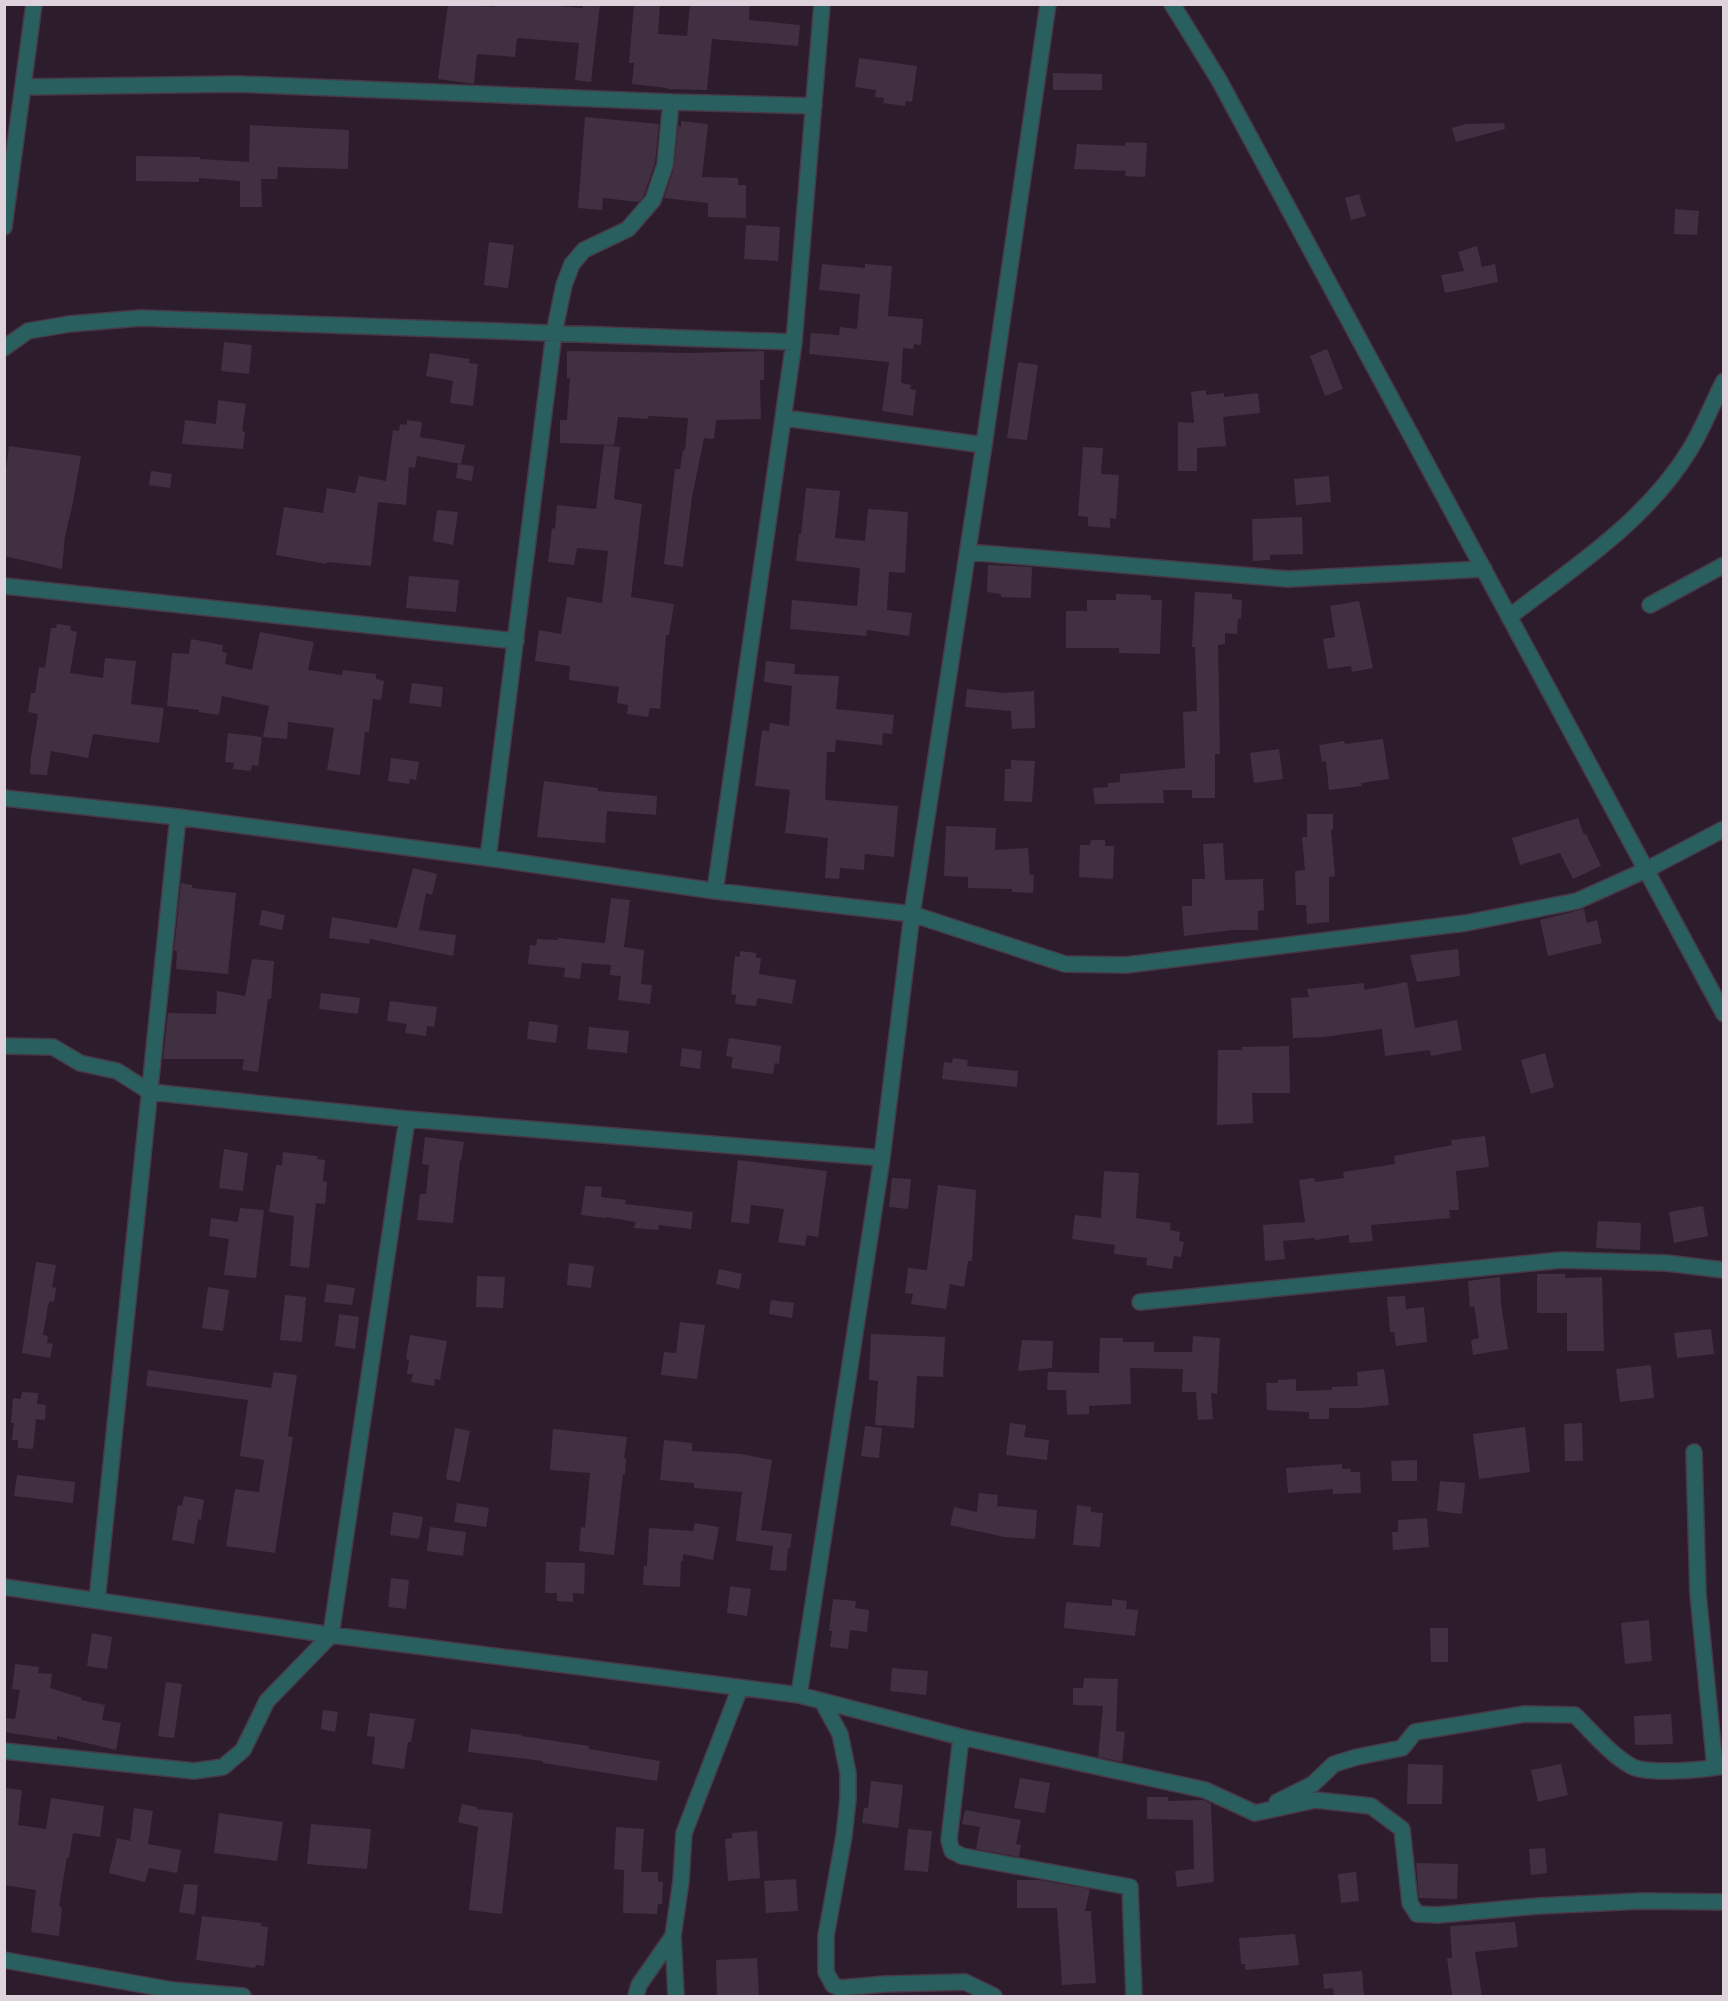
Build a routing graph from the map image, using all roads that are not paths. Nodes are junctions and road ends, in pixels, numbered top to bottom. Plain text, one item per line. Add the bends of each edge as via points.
1 (34, 4) edge
2 (822, 4) edge
3 (1048, 4) edge
4 (1172, 4) edge
5 (23, 87) junction
6 (671, 102) junction
7 (814, 106) junction
8 (4, 227) edge
9 (554, 333) junction
10 (794, 342) junction
11 (4, 348) edge
12 (1724, 381) edge
13 (784, 418) junction
14 (984, 445) junction
15 (968, 552) junction
16 (1724, 565) edge
17 (1484, 569) junction
18 (4, 586) edge
19 (1650, 605) dead end
20 (1509, 617) junction
21 (516, 641) junction
22 (4, 798) edge
23 (178, 817) junction
24 (1724, 829) edge
25 (488, 858) junction
26 (1646, 870) junction
27 (715, 891) junction
28 (912, 914) junction
29 (1724, 1014) edge
30 (4, 1046) edge
31 (150, 1092) junction
32 (407, 1119) junction
33 (882, 1158) junction
34 (1724, 1270) edge
35 (1140, 1302) dead end
36 (1694, 1452) dead end
37 (4, 1587) edge
38 (97, 1600) junction
39 (331, 1635) junction
40 (740, 1688) junction
41 (799, 1695) junction
42 (822, 1701) junction
43 (961, 1737) junction
44 (4, 1751) edge
45 (1719, 1766) edge
46 (1255, 1813) junction
47 (1724, 1902) edge
48 (673, 1936) junction
49 (4, 1960) edge
50 (172, 1993) edge
51 (243, 1996) edge
52 (636, 1996) edge
53 (676, 1996) edge
54 (994, 1996) edge
55 (1134, 1996) edge

1 - 5 street
2 - 7 street
3 - 14 street
4 - 17 street via 1219,80
5 - 6 street via 239,84
5 - 8 street
6 - 7 street
6 - 9 street via 665,165 653,200 628,229 584,250 573,264 564,285
7 - 10 street
9 - 10 street
9 - 11 street via 141,318 28,331
9 - 21 street
10 - 13 street
12 - 20 street via 1689,451 1655,497 1610,539
13 - 14 street
13 - 27 street
14 - 15 street
15 - 17 street via 1288,579
15 - 28 street
16 - 19 street
17 - 20 street
18 - 21 street
20 - 26 street
21 - 25 street
22 - 23 street
23 - 25 street
23 - 31 street
24 - 26 street
25 - 27 street
26 - 28 street via 1577,902 1466,923 1126,965 1065,964
26 - 29 street
27 - 28 street
28 - 33 street
30 - 31 street via 53,1047 80,1062 117,1071
31 - 32 street
31 - 38 street
32 - 33 street
32 - 39 street
33 - 41 street
34 - 35 street via 1666,1263 1562,1260
36 - 45 street via 1698,1594
37 - 38 street
38 - 39 street
39 - 40 street
39 - 44 street via 267,1701 243,1750 223,1767 194,1771
40 - 41 street
40 - 48 street via 684,1833
41 - 42 street
42 - 43 street
42 - 54 street via 840,1734 848,1773 844,1836 826,1936 826,1972 833,1985 840,1989 965,1982
43 - 46 street via 1205,1790
43 - 55 street via 949,1840 952,1851 1131,1887
45 - 46 street via 1663,1771 1633,1767 1575,1715 1525,1714 1415,1732 1402,1748 1334,1764 1313,1784
46 - 47 street via 1315,1800 1371,1806 1402,1828 1410,1903 1417,1914 1642,1901
48 - 52 street via 639,1985
48 - 53 street
49 - 50 street
50 - 51 street

